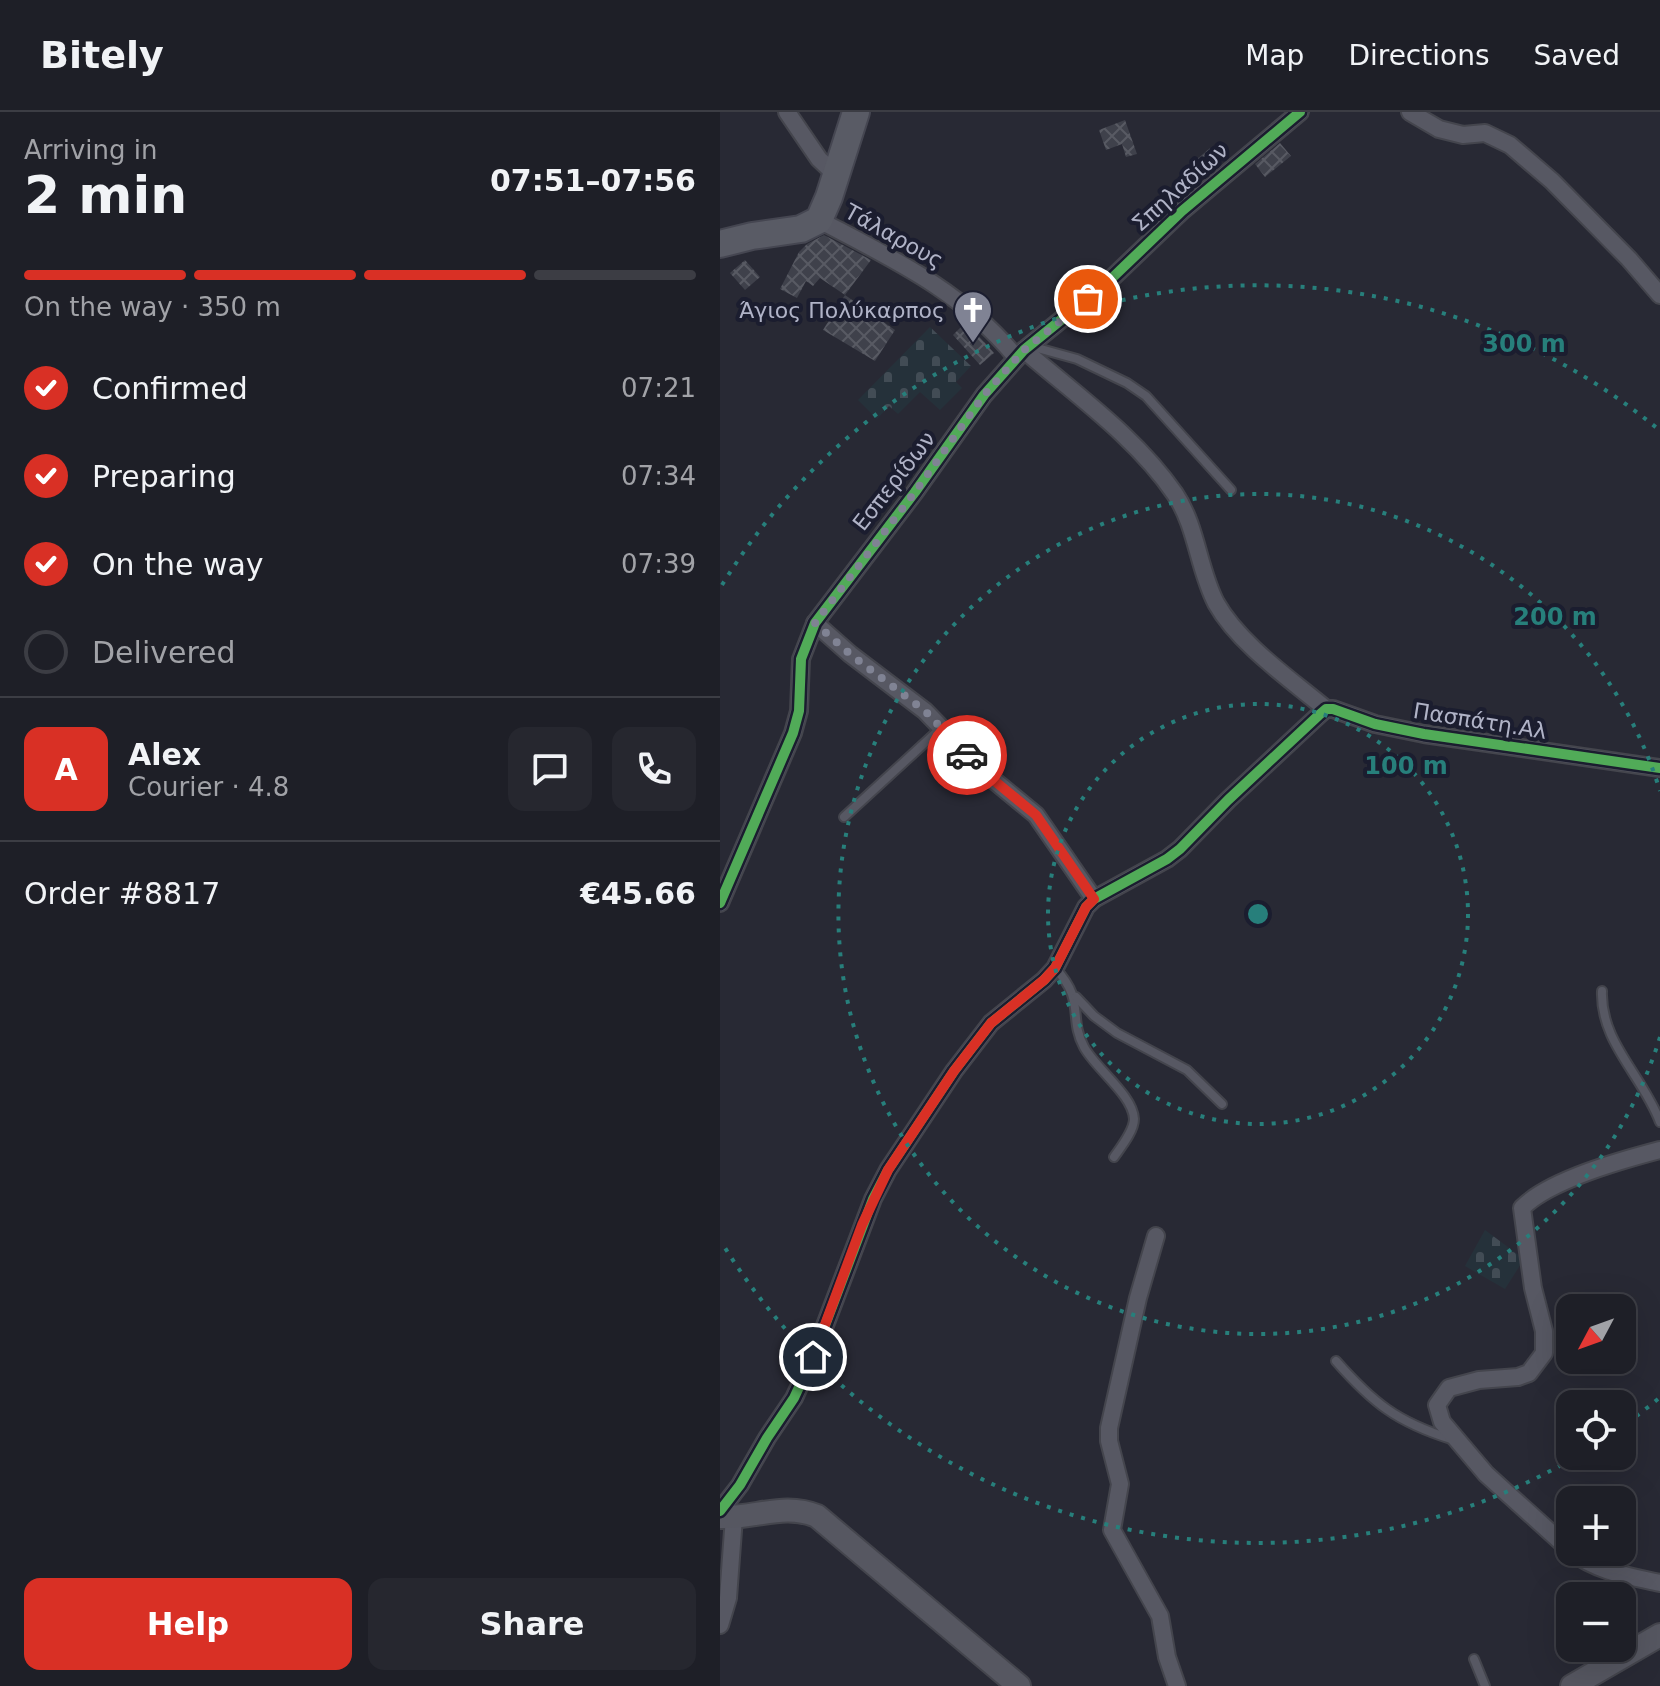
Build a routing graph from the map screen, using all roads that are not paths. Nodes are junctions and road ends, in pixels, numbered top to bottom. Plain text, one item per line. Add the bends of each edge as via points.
1 (787, 112) edge
2 (856, 112) edge
3 (1300, 112) edge
4 (1410, 112) edge
5 (836, 175) junction
6 (819, 220) junction
7 (720, 244) edge
8 (1660, 295) edge
9 (1023, 351) junction
10 (1231, 490) dead end
11 (815, 623) junction
12 (1326, 709) junction
13 (941, 728) junction
14 (1660, 768) edge
15 (844, 817) dead end
16 (1094, 899) junction
17 (720, 903) edge
18 (1055, 968) junction
19 (1602, 991) dead end
20 (1074, 995) junction
21 (1222, 1104) dead end
22 (1660, 1122) edge
23 (1660, 1150) edge
24 (1114, 1157) dead end
25 (1156, 1236) dead end
26 (1336, 1361) dead end
27 (1456, 1440) junction
28 (725, 1515) edge
29 (1556, 1537) edge
30 (1596, 1566) edge
31 (1660, 1583) edge
32 (720, 1625) edge
33 (1660, 1635) edge
34 (1474, 1659) dead end
35 (1019, 1686) edge
36 (1177, 1686) edge
37 (1485, 1686) edge
38 (1572, 1686) edge

1 - 5 street
2 - 5 main road
3 - 9 street, Σπηλαδίων
4 - 8 street via 1439,129 1485,133 1510,145 1552,181
5 - 6 main road
6 - 7 main road via 801,229
6 - 9 street, Τάλαρους via 942,288
9 - 10 lane via 1077,359 1127,383 1146,396
9 - 11 street, Εσπερίδων via 984,395
9 - 12 street, Τάλαρους via 1148,461 1176,496 1216,603 1235,631
11 - 13 street
11 - 17 street, Εσπερίδων via 801,659 793,733
12 - 14 street, Πασπάτη.Αλ via 1424,734
12 - 16 street via 1173,854
13 - 15 lane
13 - 16 street via 1036,815
16 - 18 street
18 - 20 lane
18 - 28 street via 991,1023 895,1158 873,1199 794,1398
19 - 22 lane via 1605,1025
20 - 21 lane via 1117,1033 1187,1070
20 - 24 lane via 1085,1049 1129,1103 1134,1118
23 - 27 street via 1600,1167 1522,1208 1544,1353 1529,1373 1449,1388 1437,1405
25 - 36 street via 1109,1428 1120,1484 1112,1530 1160,1616
26 - 27 lane via 1396,1417
27 - 29 street
28 - 32 street via 728,1598
28 - 35 main road via 783,1509 817,1516
30 - 31 street
33 - 38 main road
34 - 37 lane

